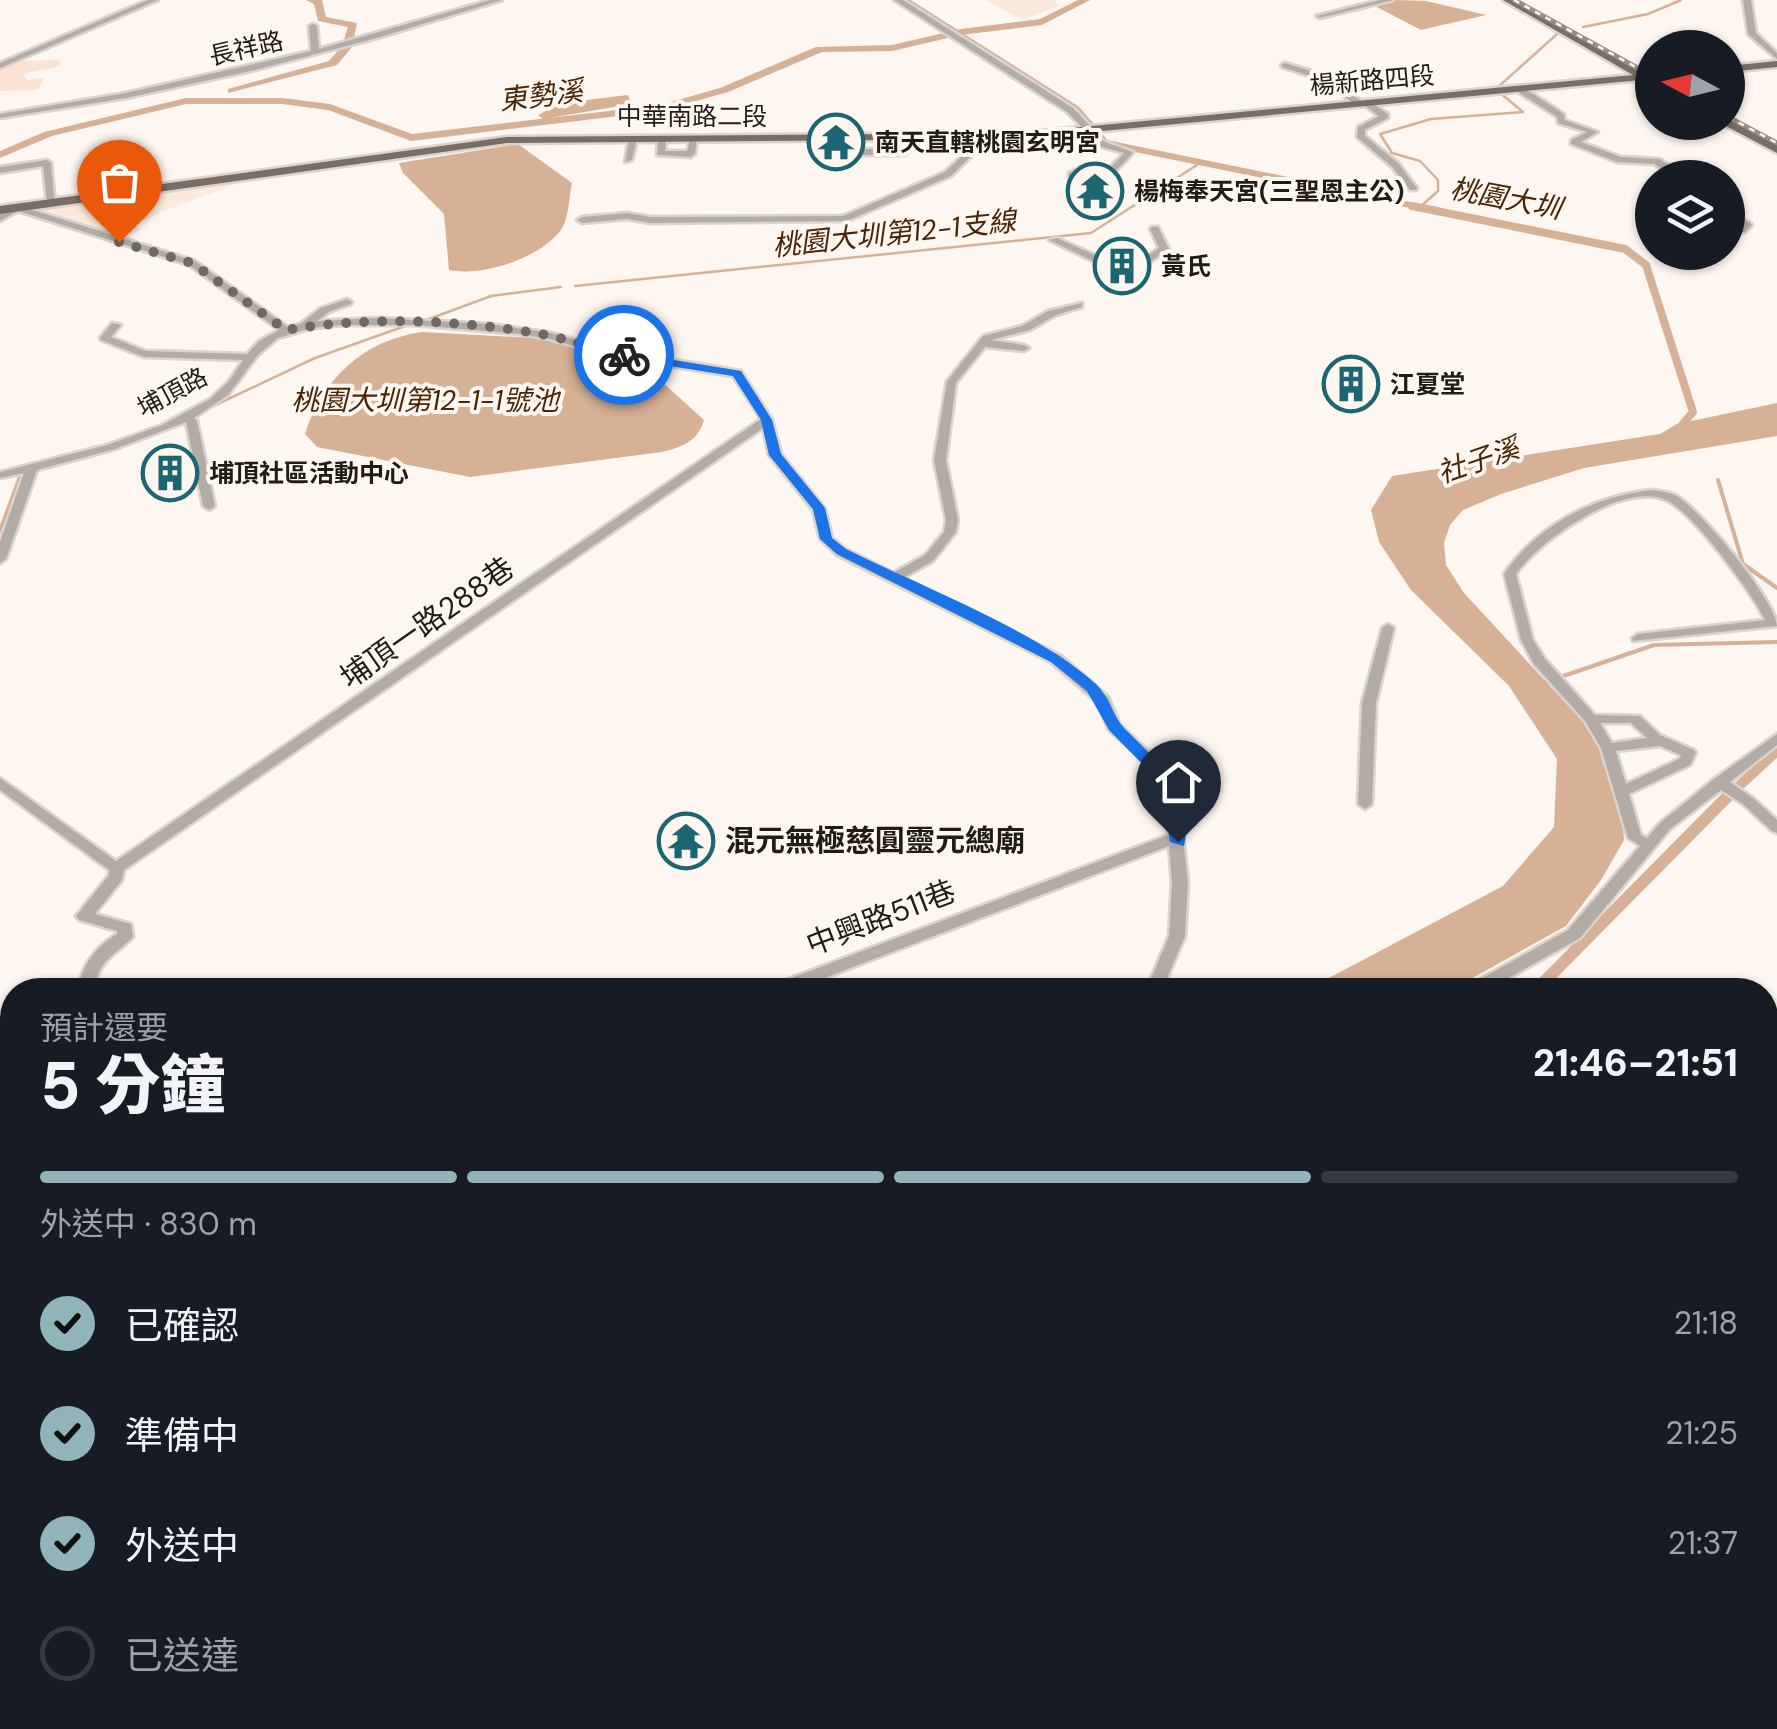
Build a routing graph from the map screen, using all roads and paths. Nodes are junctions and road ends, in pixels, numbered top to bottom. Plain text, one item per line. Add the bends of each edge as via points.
1 (154, 0) edge
2 (498, 0) edge
3 (898, 0) edge
4 (1389, 0) edge
5 (1508, 0) edge
6 (1523, 0) edge
7 (1747, 0) edge
8 (1320, 16) dead end
9 (313, 26) dead end
10 (315, 52) junction
11 (1777, 60) edge
12 (1285, 64) dead end
13 (0, 66) edge
14 (1745, 66) edge
15 (1635, 67) edge
16 (1635, 68) edge
17 (1635, 77) edge
18 (1518, 88) junction
19 (1363, 103) junction
20 (0, 116) edge
21 (1745, 119) edge
22 (1089, 130) junction
23 (1745, 132) edge
24 (1777, 136) edge
25 (906, 138) junction
26 (986, 138) junction
27 (633, 139) junction
28 (662, 139) junction
29 (694, 139) junction
30 (1777, 150) edge
31 (819, 152) dead end
32 (628, 160) dead end
33 (1635, 160) edge
34 (1086, 168) dead end
35 (0, 170) edge
36 (1413, 188) dead end
37 (52, 202) junction
38 (18, 208) junction
39 (0, 214) edge
40 (582, 220) dead end
41 (1155, 228) dead end
42 (1054, 240) dead end
43 (347, 302) dead end
44 (1078, 306) dead end
45 (116, 325) dead end
46 (302, 328) junction
47 (286, 330) junction
48 (983, 344) junction
49 (1024, 348) dead end
50 (246, 357) junction
51 (184, 416) junction
52 (766, 420) junction
53 (32, 468) junction
54 (0, 476) edge
55 (209, 506) dead end
56 (0, 559) edge
57 (894, 577) junction
58 (1388, 628) dead end
59 (1638, 638) dead end
60 (1592, 719) junction
61 (1777, 738) edge
62 (1662, 741) junction
63 (1608, 748) junction
64 (0, 782) edge
65 (1728, 787) junction
66 (1624, 791) junction
67 (1365, 804) dead end
68 (1777, 828) edge
69 (1175, 838) junction
70 (1648, 844) junction
71 (116, 868) junction
72 (91, 978) edge
73 (808, 978) edge
74 (1159, 978) edge
75 (1495, 978) edge

1 - 13 street
2 - 10 street, 長祥路
3 - 22 street via 1070,110
4 - 8 street
5 - 16 main road
6 - 15 main road
7 - 11 street via 1752,34
9 - 10 street
10 - 20 street, 長祥路 via 109,102
11 - 14 main road
12 - 19 street
17 - 18 main road, 楊新路四段
18 - 19 main road, 楊新路四段
18 - 33 street via 1561,121 1594,132 1574,142
19 - 22 main road, 楊新路四段
19 - 36 street via 1385,116 1361,129 1361,137
21 - 24 main road
22 - 26 main road, 中華南路二段
22 - 34 street via 1102,144 1129,152 1113,173 1083,180 1072,175
23 - 30 main road
25 - 26 main road, 中華南路二段
25 - 29 main road, 中華南路二段
25 - 31 street via 908,150 900,153
26 - 40 street via 948,174 844,219
27 - 28 main road, 中華南路二段
27 - 32 street
27 - 37 main road, 中華南路二段 via 499,141
28 - 29 main road, 中華南路二段
28 - 29 street via 660,153 691,154
35 - 37 street via 47,163
37 - 38 main road, 中華南路二段
38 - 39 main road, 中華南路二段
38 - 47 street via 192,263
41 - 42 street via 1164,249 1129,274 1108,271 1105,263
43 - 46 street
44 - 48 street via 1026,328 996,332
45 - 50 street via 105,338 144,354
46 - 47 street
46 - 52 street via 370,321 540,334 592,350 737,373
47 - 50 street, 埔頂路
48 - 49 street
48 - 57 street via 951,383 946,402 940,460 950,532 930,558
50 - 51 street, 埔頂路 via 216,400
51 - 53 street, 埔頂路 via 120,444
51 - 55 street via 192,421
52 - 57 street via 775,455 819,508 826,539
52 - 71 street, 埔頂一路288巷
53 - 54 street, 埔頂路
53 - 56 street
57 - 69 street via 1056,659 1092,688 1114,727 1161,776 1172,802
58 - 67 street via 1369,702
59 - 60 street via 1774,623 1688,511 1656,493 1625,496 1575,516 1513,568 1528,640
60 - 62 street via 1632,718
60 - 63 street
61 - 65 street
62 - 63 street
62 - 66 street via 1684,749 1690,759
63 - 66 street
64 - 71 street
65 - 68 street
65 - 70 street via 1696,799
66 - 70 street via 1634,838
69 - 73 street, 中興路511巷
69 - 74 street via 1177,936
70 - 75 street via 1574,934
71 - 72 street via 84,916 119,924 124,937 102,952

